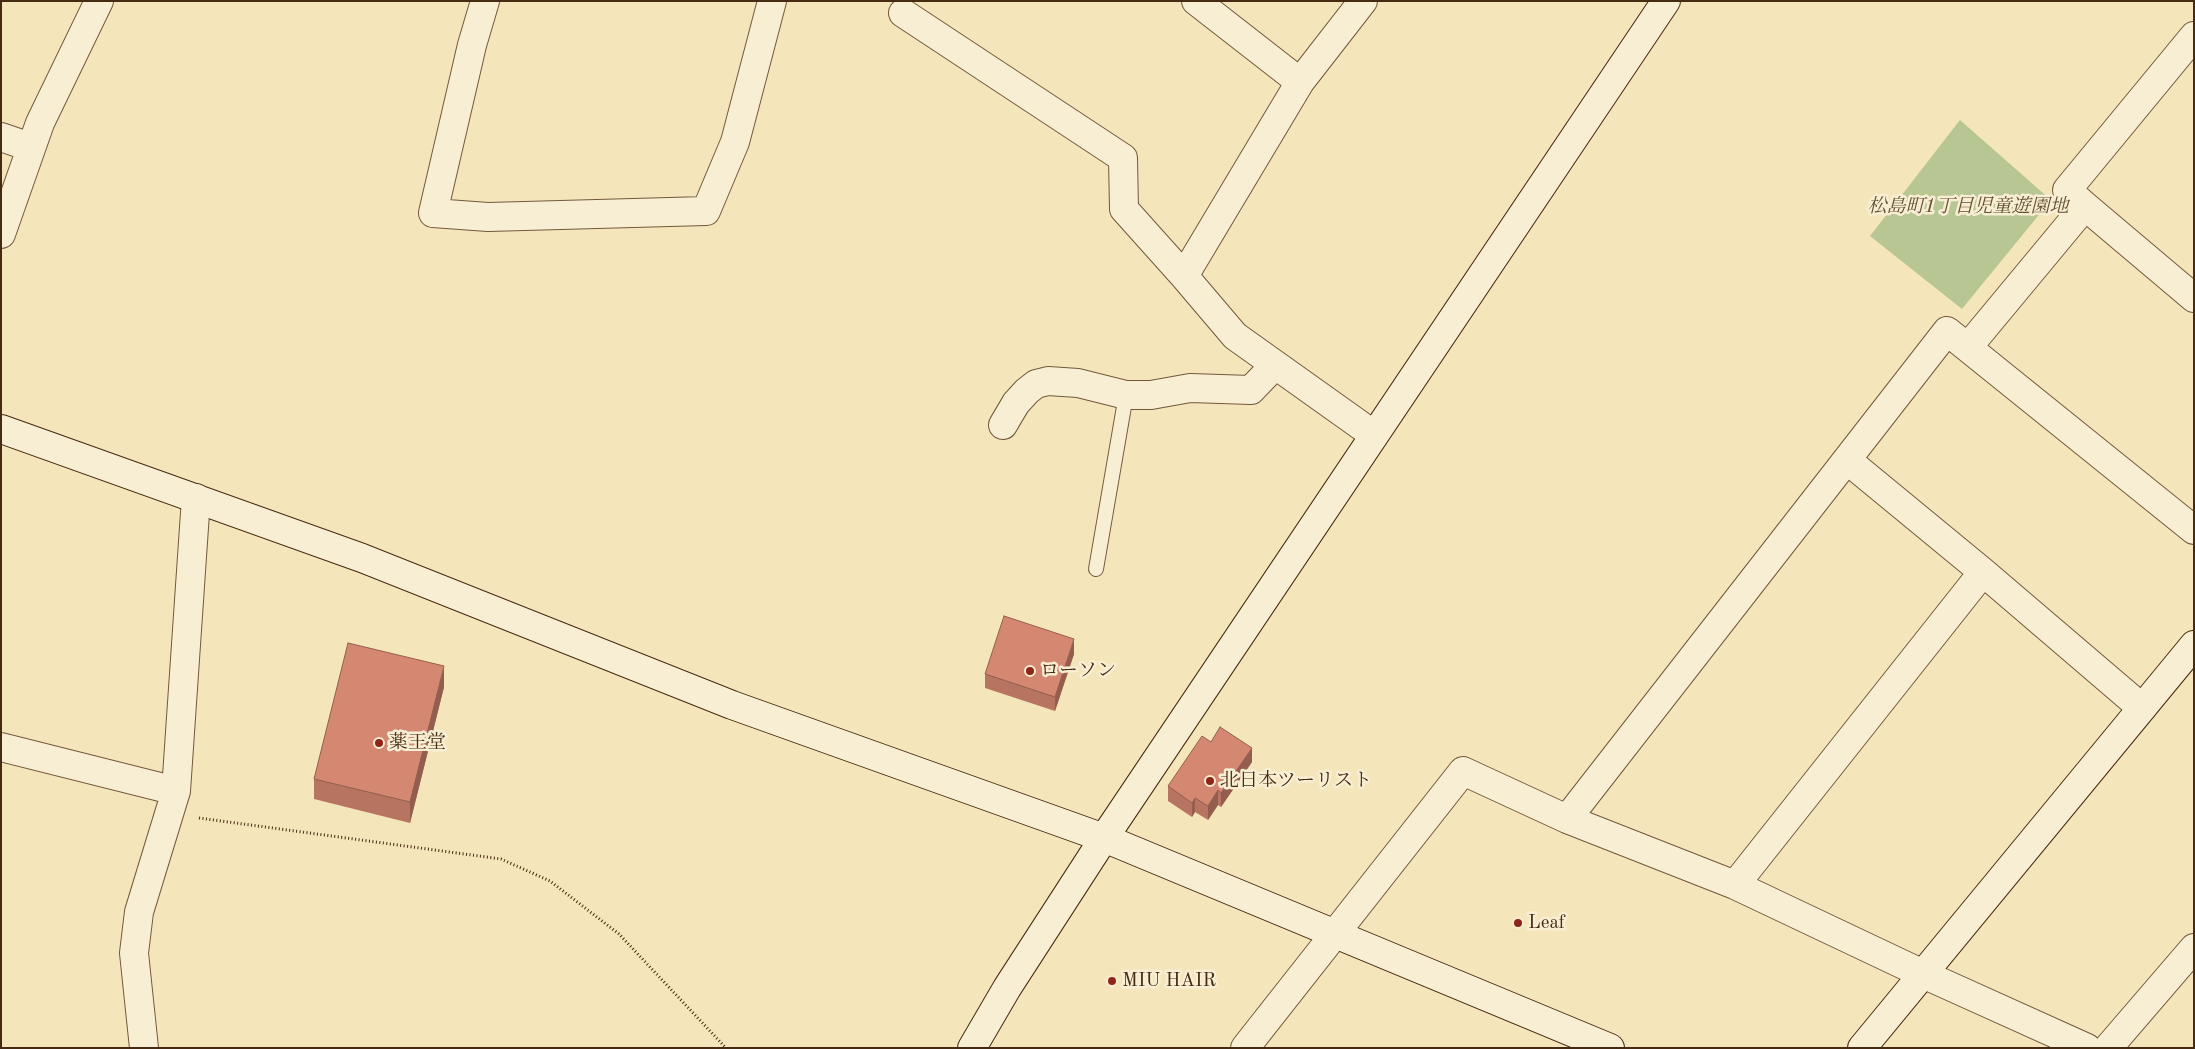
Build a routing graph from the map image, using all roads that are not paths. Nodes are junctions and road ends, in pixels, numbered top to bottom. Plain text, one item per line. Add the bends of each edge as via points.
1 (98, 1) edge
2 (485, 1) edge
3 (772, 1) edge
4 (1196, 1) edge
5 (1363, 1) edge
6 (1666, 1) edge
7 (902, 13) dead end
8 (2190, 51) edge
9 (1300, 82) junction
10 (1, 137) edge
11 (30, 147) junction
12 (2085, 206) junction
13 (1, 234) edge
14 (1184, 276) junction
15 (2194, 298) edge
16 (1968, 347) junction
17 (1274, 366) junction
18 (1126, 395) junction
19 (1003, 425) dead end
20 (1, 429) edge
21 (1374, 436) junction
22 (1846, 460) junction
23 (196, 498) junction
24 (2194, 530) edge
25 (1096, 569) dead end
26 (1983, 572) junction
27 (2194, 645) edge
28 (2142, 708) junction
29 (1, 747) edge
30 (176, 791) junction
31 (1567, 819) junction
32 (1104, 838) junction
33 (1735, 885) junction
34 (1334, 932) junction
35 (2194, 948) edge
36 (1923, 974) junction
37 (144, 1048) edge
38 (972, 1048) edge
39 (1245, 1048) edge
40 (1610, 1048) edge
41 (1862, 1048) edge
42 (2087, 1048) edge
43 (2108, 1048) edge

1 - 11 street
2 - 3 street via 433,212 488,217 706,211 735,142
4 - 9 street
5 - 9 street
6 - 21 street
7 - 14 street via 1123,158 1124,209
8 - 12 street via 2067,190
9 - 14 street
10 - 11 street
11 - 13 street
12 - 15 street
12 - 16 street
14 - 17 street via 1235,336
16 - 22 street via 1947,331
16 - 24 street
17 - 18 street via 1251,390 1190,388 1150,395
17 - 21 street
18 - 19 street via 1078,383 1048,381 1027,391
18 - 25 lane
20 - 23 street
21 - 32 street
22 - 26 street
22 - 31 street
23 - 30 street
23 - 32 street via 362,558 732,706
26 - 28 street
26 - 33 street
27 - 28 street
28 - 36 street
29 - 30 street
30 - 37 street via 139,912 134,953
31 - 33 street
31 - 34 street via 1463,771
32 - 34 street
32 - 38 street
33 - 36 street
34 - 39 street
34 - 40 street
35 - 43 street
36 - 41 street
36 - 42 street

